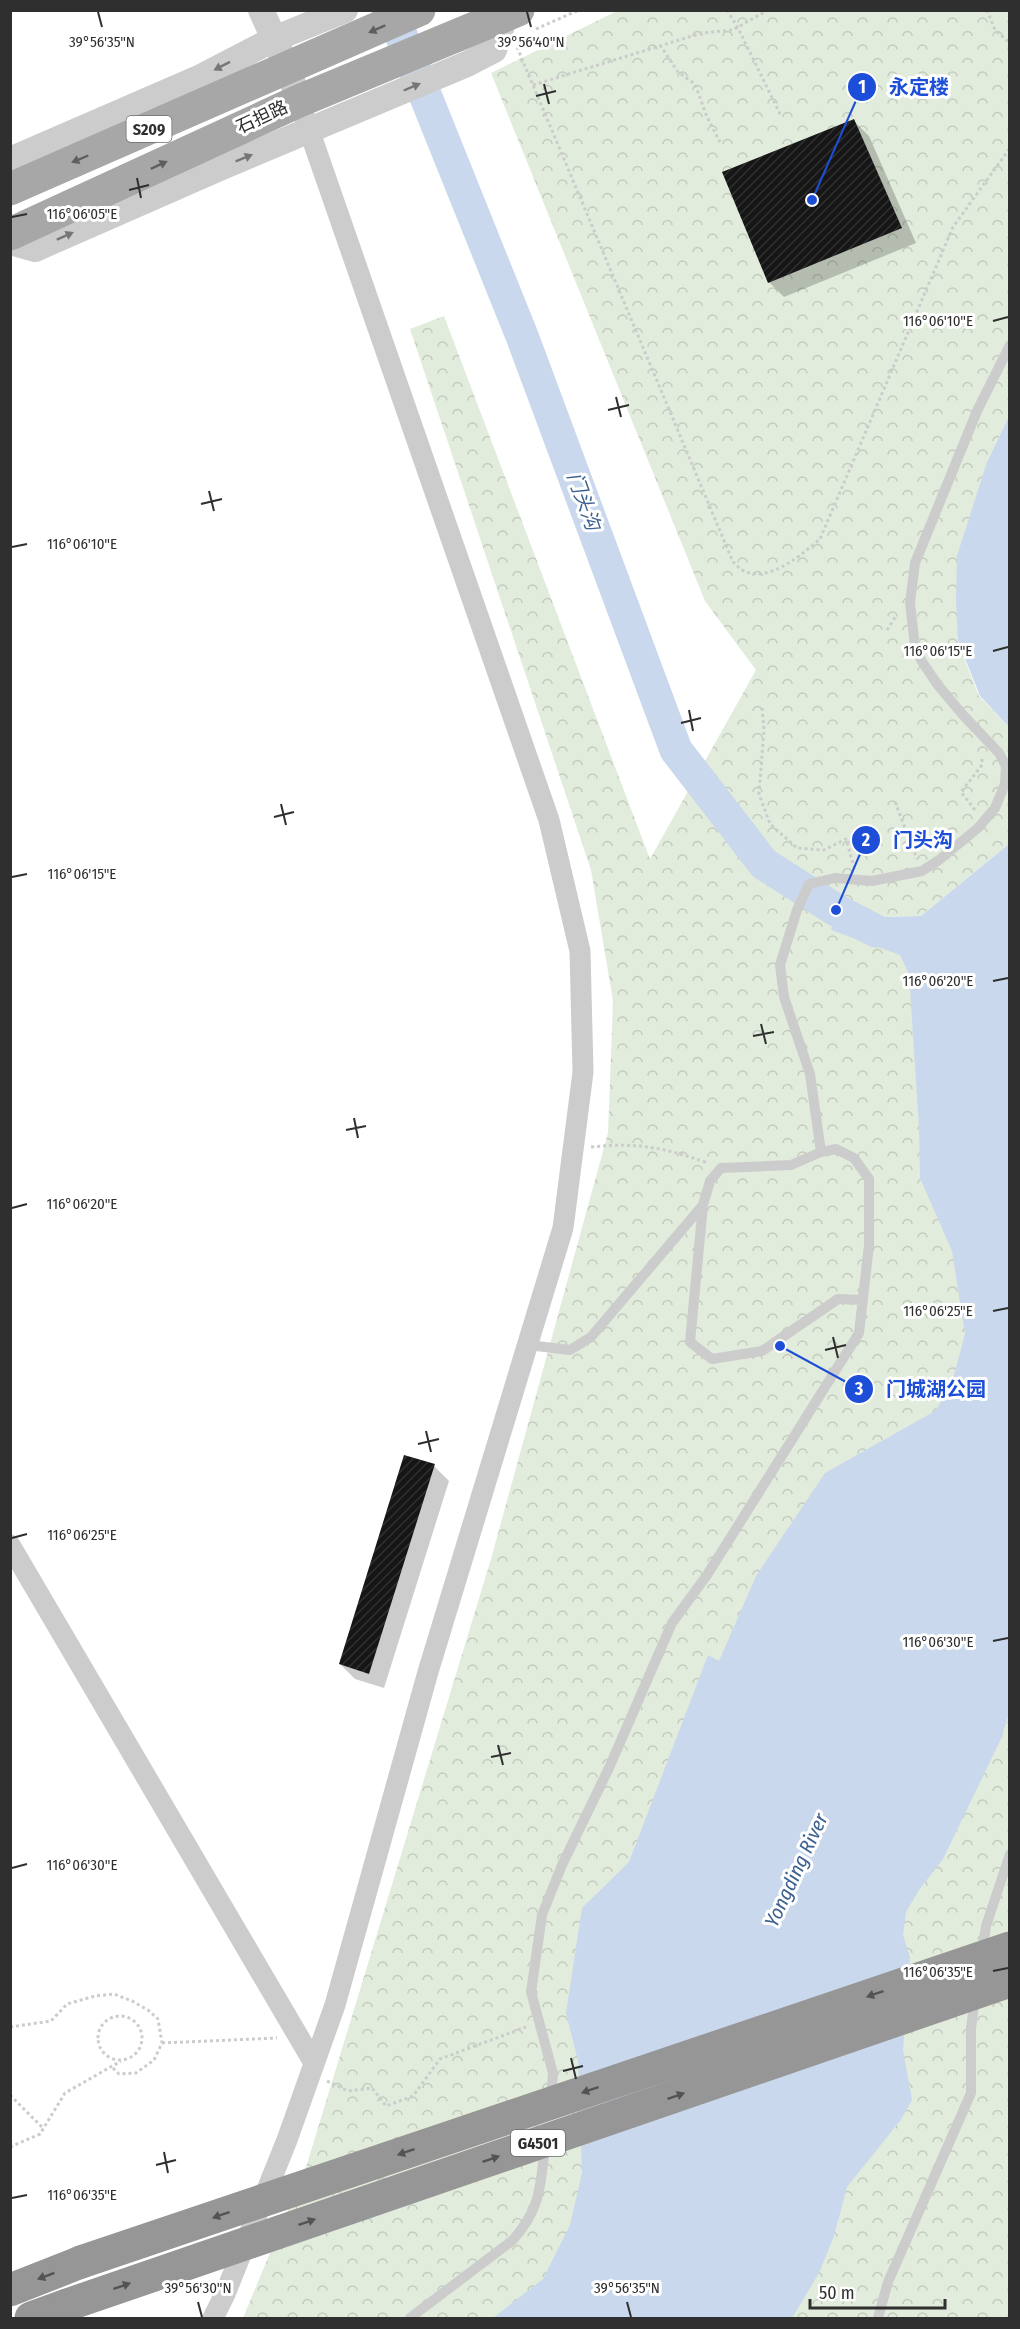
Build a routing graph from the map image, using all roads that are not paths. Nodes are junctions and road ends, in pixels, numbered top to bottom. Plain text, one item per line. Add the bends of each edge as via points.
1 (261, 10) edge
2 (419, 10) edge
3 (512, 13) edge
4 (334, 26) edge
5 (274, 39) junction
6 (288, 69) junction
7 (354, 96) junction
8 (299, 101) junction
9 (309, 132) junction
10 (10, 160) edge
11 (10, 189) edge
12 (10, 234) edge
13 (10, 242) edge
14 (1010, 345) edge
15 (821, 1152) junction
16 (703, 1205) junction
17 (863, 1300) junction
18 (528, 1345) junction
19 (10, 1545) edge
20 (1010, 1854) edge
21 (1010, 1948) edge
22 (989, 1979) edge
23 (313, 2068) junction
24 (10, 2290) edge
25 (31, 2319) edge
26 (213, 2319) edge
27 (410, 2319) edge
28 (878, 2319) edge

1 - 5 street
2 -> 4 main road, 石担路 / S209
7 -> 3 main road, 石担路 / S209 via 459,51
4 - 5 street
4 - 6 main road, 石担路 / S209
5 - 6 street
5 -> 10 street via 199,78
6 - 8 street
6 -> 11 main road, 石担路 / S209
7 - 8 main road, 石担路 / S209
7 - 9 street
8 - 9 street
12 -> 8 main road, 石担路 / S209
13 -> 9 street via 35,249
9 - 18 street via 549,820 580,951 583,1072 563,1228
14 - 15 lane via 977,411 915,563 910,603 915,646 921,660 937,684 999,753 1006,766 1005,784 984,820 922,871 872,881 835,878 809,884 780,965 784,997 810,1074
15 - 16 lane via 791,1165 721,1168 710,1181
15 - 17 lane via 836,1149 854,1158 869,1179 869,1245
16 - 17 lane via 690,1342 712,1359 762,1351 838,1299
16 - 18 lane via 591,1337 570,1350
17 - 27 lane via 859,1333 672,1623 542,1914 531,1992 554,2073 539,2198 513,2240
18 - 23 street via 428,1672 335,2005
19 - 23 street via 300,2038
20 - 22 lane via 986,1926
21 -> 24 highway, G4501, bridge via 81,2262
25 -> 22 highway, G4501, bridge
22 - 28 lane via 971,2028 971,2093 888,2282
23 - 26 street

